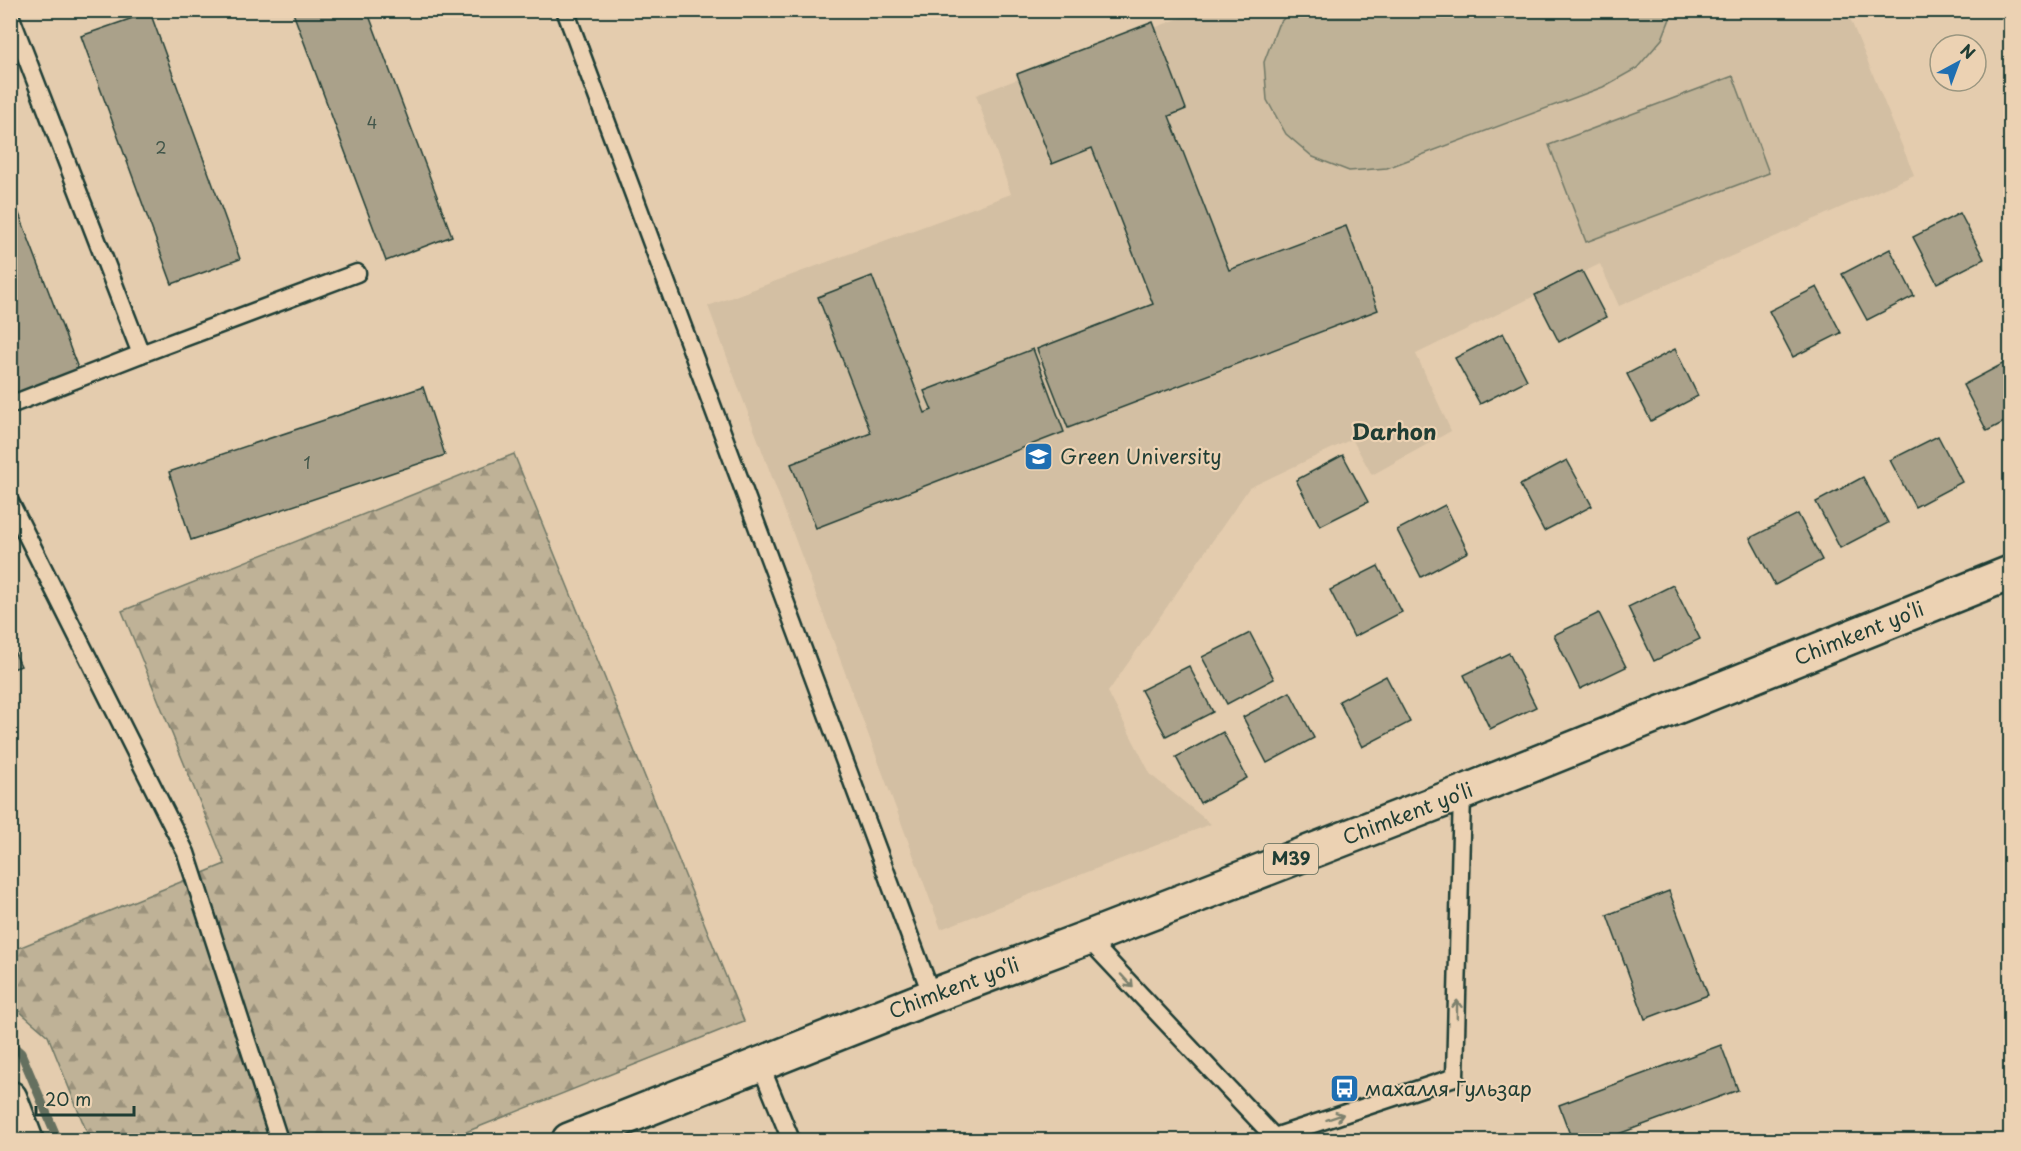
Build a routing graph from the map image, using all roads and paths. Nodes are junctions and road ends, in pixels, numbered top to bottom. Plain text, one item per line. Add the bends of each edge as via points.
1 (565, 10) edge
2 (10, 15) edge
3 (357, 273) dead end
4 (141, 354) junction
5 (10, 405) edge
6 (10, 502) edge
7 (2010, 573) edge
8 (1462, 793) junction
9 (1087, 938) junction
10 (932, 996) junction
11 (760, 1064) junction
12 (10, 1098) edge
13 (26, 1140) edge
14 (279, 1140) edge
15 (569, 1140) edge
16 (791, 1140) edge

1 - 10 lane
2 - 4 lane
3 - 4 lane
4 - 5 lane
6 - 14 lane via 186,853
7 - 8 main road, Chimkent yo‘li / M39
8 - 9 main road, Chimkent yo‘li / M39
9 -> 8 lane via 1274,1137 1455,1077
9 - 10 main road, Chimkent yo‘li / M39
10 - 11 main road, Chimkent yo‘li / M39
11 - 15 main road, Chimkent yo‘li / M39
11 - 16 lane
12 - 13 main road

